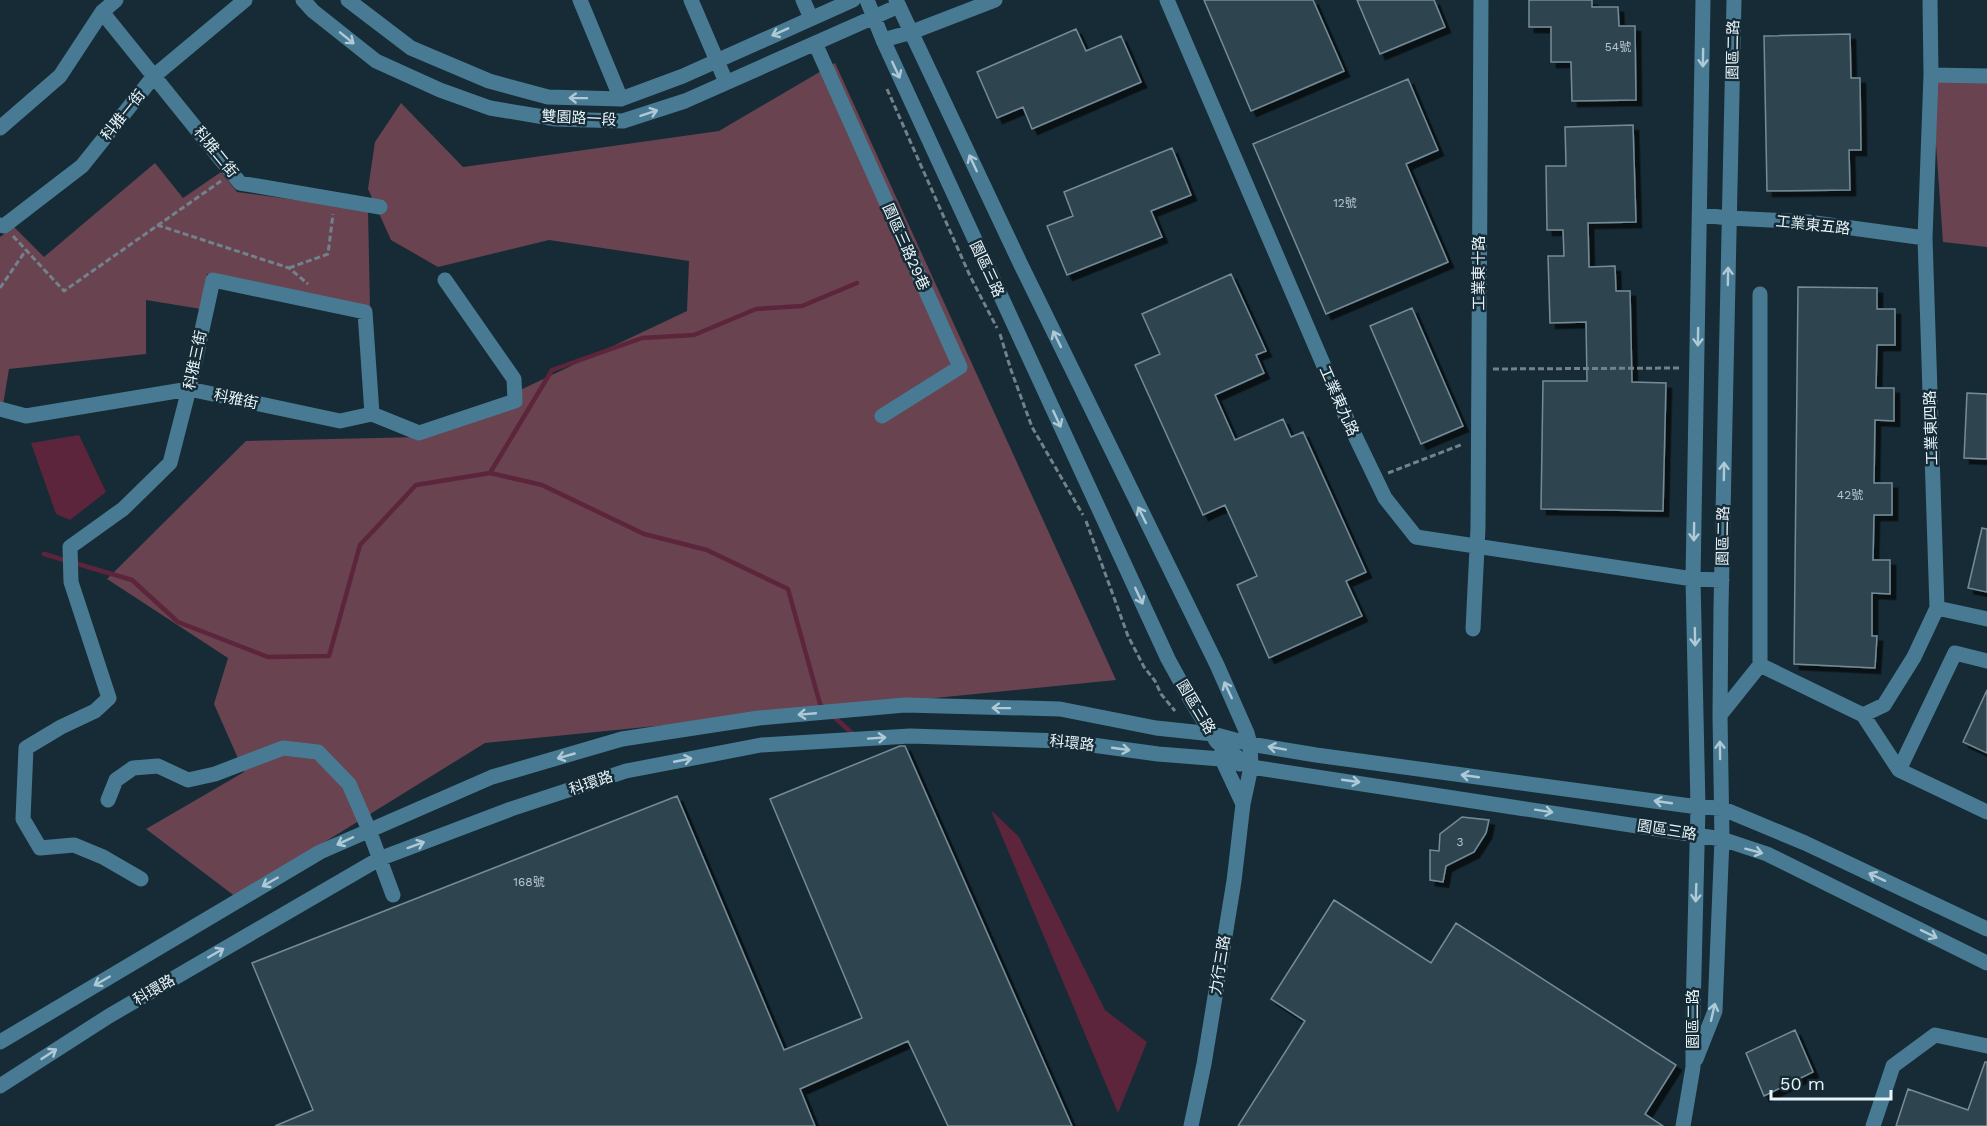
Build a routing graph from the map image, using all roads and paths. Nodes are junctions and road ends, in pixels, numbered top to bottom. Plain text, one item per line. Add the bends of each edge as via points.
1 (116, 0) edge
2 (245, 0) edge
3 (303, 0) edge
4 (348, 0) edge
5 (580, 0) edge
6 (691, 0) edge
7 (803, 0) edge
8 (853, 0) edge
9 (867, 0) edge
10 (995, 0) edge
11 (1167, 0) edge
12 (1481, 0) edge
13 (1703, 0) edge
14 (1734, 0) edge
15 (1930, 0) edge
16 (898, 3) edge
17 (102, 12) junction
18 (873, 16) junction
19 (811, 18) junction
20 (912, 32) junction
21 (882, 40) junction
22 (815, 43) junction
23 (717, 60) junction
24 (1931, 75) junction
25 (154, 76) junction
26 (1987, 76) edge
27 (726, 82) junction
28 (884, 82) dead end
29 (621, 99) junction
30 (0, 128) edge
31 (232, 173) junction
32 (335, 199) junction
33 (380, 207) dead end
34 (1701, 215) junction
35 (1729, 218) junction
36 (157, 225) junction
37 (2, 226) edge
38 (1925, 238) junction
39 (26, 250) junction
40 (289, 268) junction
41 (445, 280) dead end
42 (0, 288) edge
43 (1760, 294) dead end
44 (335, 306) junction
45 (1698, 368) junction
46 (1479, 369) junction
47 (189, 389) junction
48 (0, 409) edge
49 (372, 414) junction
50 (882, 416) dead end
51 (1478, 437) junction
52 (1375, 478) junction
53 (1477, 546) junction
54 (1693, 579) junction
55 (1722, 580) junction
56 (1937, 608) junction
57 (1987, 619) edge
58 (1473, 629) dead end
59 (1987, 661) edge
60 (1760, 665) junction
61 (1190, 699) junction
62 (1175, 711) dead end
63 (1720, 715) junction
64 (1863, 716) junction
65 (1164, 729) junction
66 (1215, 738) junction
67 (1250, 744) junction
68 (1221, 759) junction
69 (1251, 767) junction
70 (1899, 770) junction
71 (108, 800) dead end
72 (1243, 804) junction
73 (1698, 807) junction
74 (1721, 808) junction
75 (1987, 812) edge
76 (369, 830) junction
77 (1697, 835) junction
78 (1722, 839) junction
79 (379, 859) junction
80 (141, 879) dead end
81 (393, 895) dead end
82 (1987, 929) edge
83 (1987, 963) edge
84 (0, 1042) edge
85 (1987, 1046) edge
86 (1693, 1067) junction
87 (0, 1086) edge
88 (1191, 1126) edge
89 (1683, 1126) edge
90 (1873, 1126) edge

1 - 17 street
2 - 25 street, 科雅一街
3 -> 27 street, 雙園路一段 via 376,61 490,108 556,119 623,121 685,101
29 -> 4 street, 雙園路一段 via 548,97 489,81 411,48
5 - 29 street
6 - 23 street
7 - 19 street
8 - 19 street, 雙園路一段
9 - 18 street, 園區三路
10 - 20 street
11 - 52 street, 工業東九路
12 - 46 street, 工業東十路
13 -> 34 street, 園區二路
14 - 35 street, 園區二路
15 - 24 street, 工業東四路
16 - 18 street, 雙園路一段
16 - 20 street
17 - 25 street, 科雅二街
17 - 30 street via 60,76
18 - 21 street, 園區三路
18 - 22 street, 雙園路一段
19 -> 23 street, 雙園路一段
20 - 21 street
67 -> 20 street via 1241,717
21 -> 61 street, 園區三路
22 - 27 street, 雙園路一段
22 - 50 street, 園區三路29巷 via 960,367
23 - 27 street
23 - 29 street, 雙園路一段
24 - 26 street
24 - 38 street, 工業東四路
25 - 31 street, 科雅二街
25 - 37 street, 科雅一街 via 82,166
28 - 62 path via 999,333 1032,427 1084,517 1128,636
31 - 32 street, 科雅二街 via 240,183
31 - 36 path
32 - 33 street, 科雅二街
32 - 40 path via 328,254
34 - 35 street, 工業東五路
34 -> 45 street, 園區二路
35 - 38 street, 工業東五路 via 1808,222
55 -> 35 street, 園區二路
36 - 39 path via 64,291
36 - 40 path
37 - 39 path
38 - 56 street, 工業東四路
39 - 42 path
40 - 44 path
41 - 49 street via 514,379 515,401 419,433
43 - 60 street
44 - 47 street, 科雅三街 via 213,280
44 - 49 street, 科雅三街 via 365,312
45 - 46 path
45 -> 54 street, 園區二路
46 - 51 street, 工業東十路
47 - 48 street, 科雅街 via 26,416
47 - 49 street, 科雅街 via 340,421
47 - 80 street, 科雅三街 via 170,463 123,509 70,547 71,582 109,698 94,711 26,748 23,819 40,848 74,844
51 - 52 path
51 - 53 street, 工業東十路
52 - 53 street, 工業東九路 via 1385,498 1416,537
53 - 54 street, 工業東九路
53 - 58 street, 工業東十路
54 - 55 street, 工業東九路
54 -> 73 street, 園區二路
55 - 63 street, 園區二路
56 - 57 street
56 - 64 street, 工業東四路 via 1914,657 1884,705
59 - 70 street via 1955,653
60 - 63 street
60 - 64 street
61 - 65 street via 1190,718 1173,729
61 - 66 street, 園區三路
74 -> 63 street, 園區二路
64 - 70 street
65 - 66 street, 科環路
65 -> 76 street, 科環路 via 1060,709 905,705 759,718 622,739 492,777
66 - 67 street, 科環路
66 - 68 street
66 - 69 street, 園區三路
67 - 69 street, 力行三路
73 -> 67 street, 園區三路
68 - 69 street, 科環路
68 - 72 street
79 -> 68 street, 科環路 via 626,771 761,745 910,736 1063,741
69 - 72 street, 力行三路
69 -> 77 street, 園區三路
70 - 75 street
71 - 76 street via 116,780 133,768 158,766 188,780 283,748 318,752 349,784
72 - 88 street, 力行三路 via 1234,881
73 - 74 street, 園區三路
73 - 77 street, 園區二路
74 - 78 street, 園區二路
82 -> 74 street, 園區三路
76 - 79 street
76 -> 84 street, 科環路 via 320,852
77 - 78 street, 園區三路
77 -> 86 street, 園區二路
78 -> 83 street, 園區三路 via 1767,854
86 -> 78 street, 園區二路 via 1714,1011
79 - 81 street
87 -> 79 street, 科環路 via 109,1016
85 - 90 street via 1935,1035 1893,1066
86 - 89 street, 園區二路

